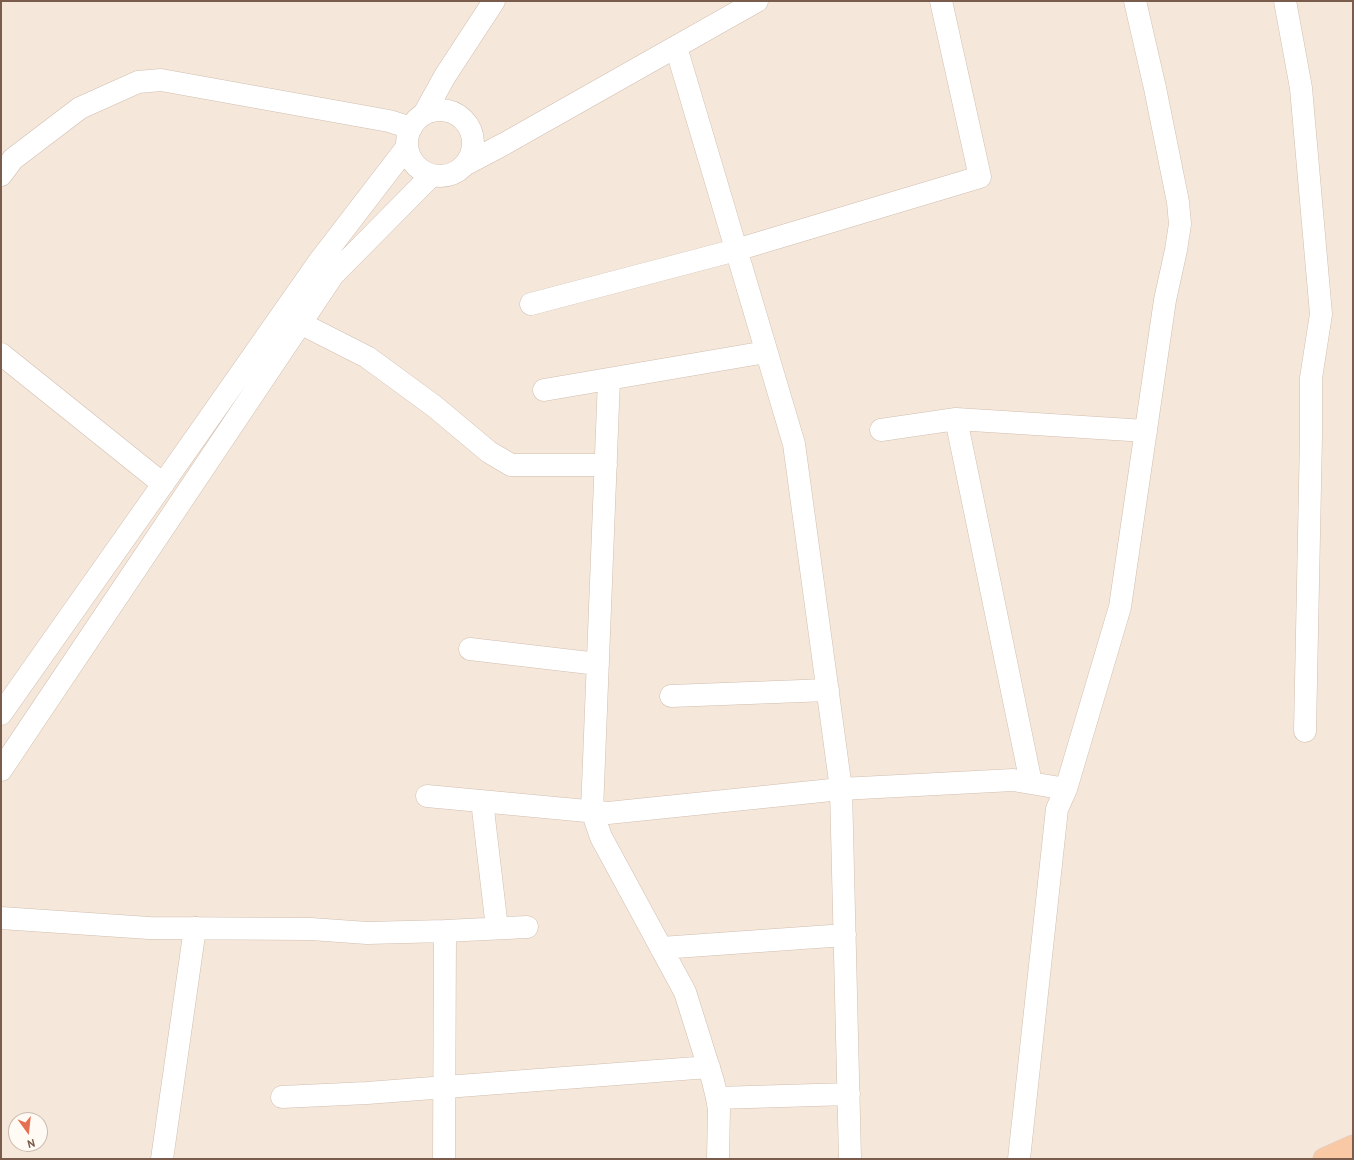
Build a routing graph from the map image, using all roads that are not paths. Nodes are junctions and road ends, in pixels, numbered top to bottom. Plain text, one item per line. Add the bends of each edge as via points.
1 (494, 1) edge
2 (757, 1) edge
3 (941, 1) edge
4 (1135, 1) edge
5 (1285, 1) edge
6 (676, 47) junction
7 (414, 130) junction
8 (468, 163) junction
9 (1, 175) edge
10 (432, 175) junction
11 (736, 250) junction
12 (325, 269) junction
13 (531, 304) dead end
14 (300, 323) junction
15 (766, 352) junction
16 (1, 354) edge
17 (609, 379) junction
18 (544, 390) dead end
19 (956, 419) junction
20 (881, 430) dead end
21 (1146, 431) junction
22 (606, 465) junction
23 (163, 484) junction
24 (470, 649) dead end
25 (598, 664) junction
26 (828, 690) junction
27 (671, 696) dead end
28 (1, 714) edge
29 (1306, 731) dead end
30 (1, 770) edge
31 (1031, 783) junction
32 (841, 789) junction
33 (1066, 789) junction
34 (427, 796) dead end
35 (482, 801) junction
36 (592, 811) junction
37 (1, 918) edge
38 (527, 927) dead end
39 (195, 928) junction
40 (497, 928) junction
41 (445, 931) junction
42 (845, 935) junction
43 (661, 948) junction
44 (709, 1067) junction
45 (444, 1087) junction
46 (849, 1094) junction
47 (282, 1097) dead end
48 (717, 1098) junction
49 (1353, 1146) edge
50 (162, 1159) edge
51 (444, 1159) edge
52 (718, 1159) edge
53 (850, 1159) edge
54 (1019, 1159) edge
55 (1324, 1159) edge

1 - 7 street
2 - 6 street
3 - 11 street via 980,177
4 - 21 street via 1156,88 1180,224 1165,300
5 - 29 street via 1301,88 1321,314 1311,378
6 - 8 street
6 - 11 street
7 - 8 street via 434,110 444,110 462,118 473,134 474,144
7 - 9 street via 389,121 160,80 138,82 80,108 13,159
7 - 10 street via 410,157 415,165
7 - 12 street
8 - 10 street via 452,174
10 - 12 street
11 - 13 street
11 - 15 street
12 - 14 street
12 - 23 street
14 - 22 street via 367,357 434,406 489,452 511,465
14 - 30 street
15 - 17 street
15 - 26 street via 794,444
16 - 23 street
17 - 18 street
17 - 22 street
19 - 20 street
19 - 21 street
19 - 31 street
21 - 33 street via 1120,606
22 - 25 street
23 - 28 street
24 - 25 street
25 - 36 street
26 - 27 street
26 - 32 street
31 - 32 street via 1013,780
31 - 33 street
32 - 36 street via 608,813
32 - 42 street
33 - 54 street via 1057,809
34 - 35 street
35 - 36 street
35 - 40 street
36 - 43 street via 601,837
37 - 39 street via 148,928
38 - 40 street
39 - 41 street via 311,929 366,933
39 - 50 street
40 - 41 street
41 - 45 street
42 - 43 street
42 - 46 street
43 - 44 street via 685,992
44 - 45 street
44 - 48 street
45 - 47 street
45 - 51 street
46 - 48 street
46 - 53 street
48 - 52 street
49 - 55 highway

